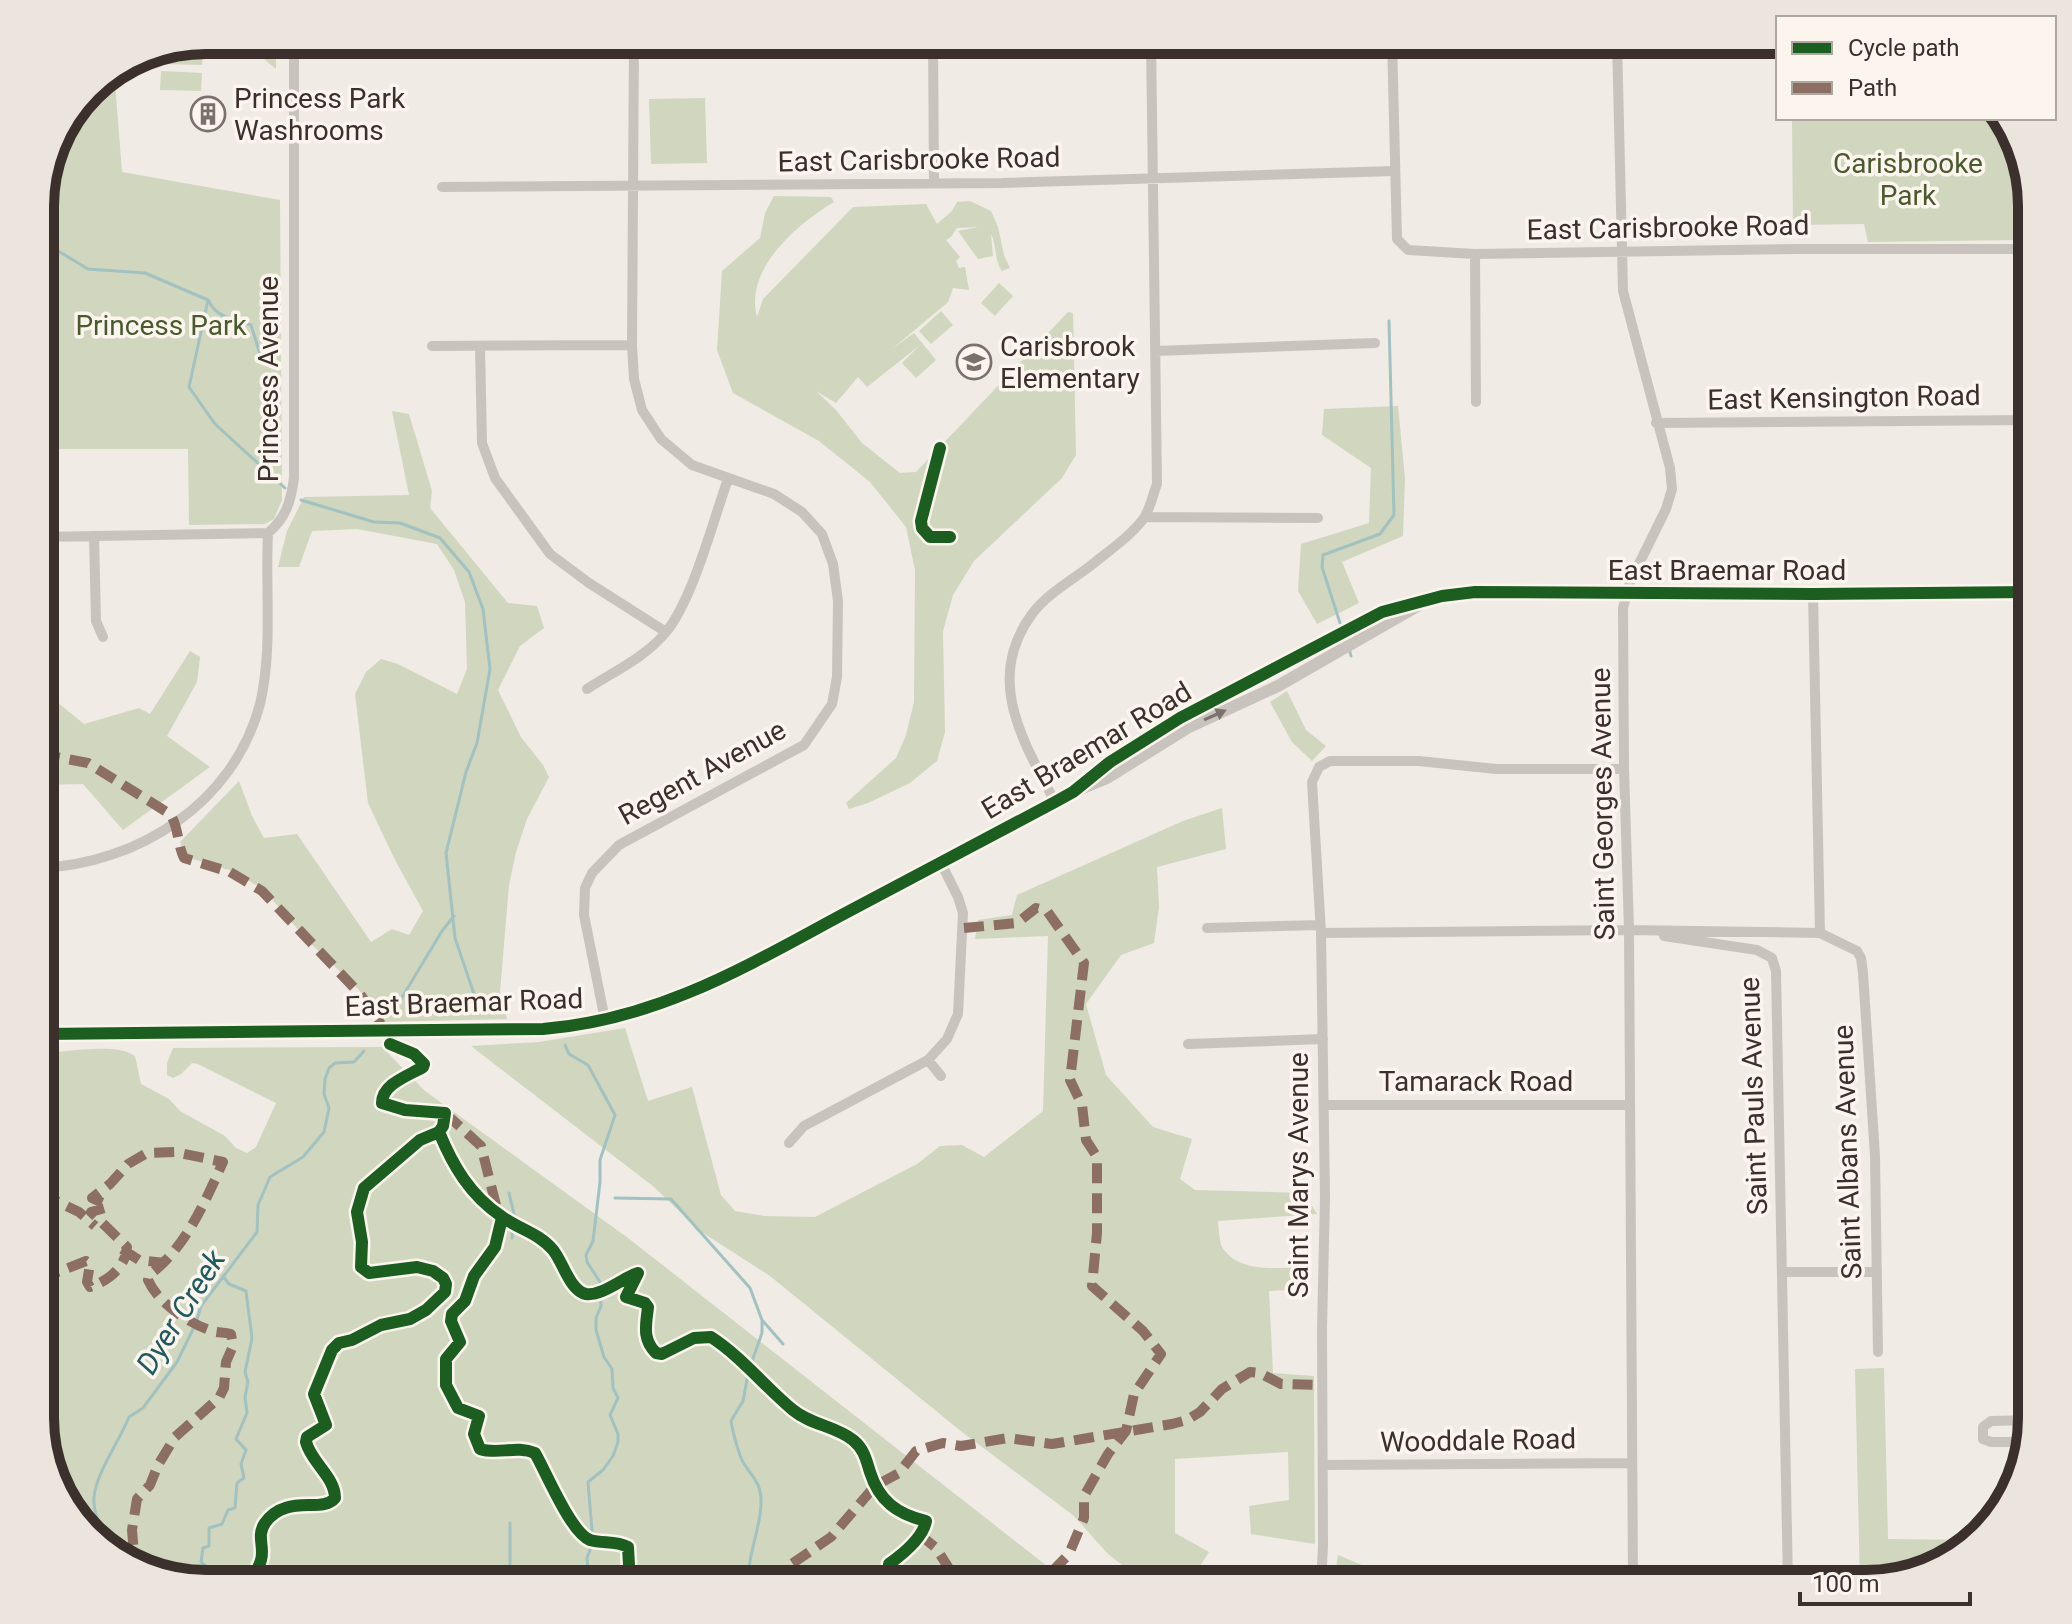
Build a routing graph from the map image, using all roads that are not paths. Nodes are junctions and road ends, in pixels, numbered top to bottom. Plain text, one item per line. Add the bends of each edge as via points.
1 (294, 54) edge
2 (634, 54) edge
3 (933, 54) edge
4 (1151, 54) edge
5 (1392, 54) edge
6 (1617, 54) edge
7 (1395, 171) junction
8 (1152, 179) junction
9 (934, 183) junction
10 (633, 185) junction
11 (442, 187) dead end
12 (2018, 249) edge
13 (1620, 251) junction
14 (1475, 254) junction
15 (1375, 343) dead end
16 (632, 345) junction
17 (432, 346) dead end
18 (480, 347) junction
19 (1155, 351) junction
20 (1476, 402) dead end
21 (2018, 420) edge
22 (1656, 423) junction
23 (728, 479) junction
24 (1145, 517) junction
25 (1318, 518) dead end
26 (268, 533) junction
27 (94, 536) junction
28 (54, 537) edge
29 (2018, 592) edge
30 (1627, 594) junction
31 (1813, 594) junction
32 (666, 632) junction
33 (103, 637) dead end
34 (587, 689) dead end
35 (1624, 769) junction
36 (1055, 802) junction
37 (941, 863) junction
38 (54, 867) edge
39 (1207, 928) dead end
40 (1320, 929) junction
41 (1635, 931) junction
42 (1820, 933) junction
43 (605, 1020) junction
44 (54, 1034) edge
45 (1323, 1039) junction
46 (1188, 1044) dead end
47 (928, 1060) junction
48 (941, 1076) dead end
49 (1324, 1105) junction
50 (1629, 1105) junction
51 (789, 1143) dead end
52 (1782, 1272) junction
53 (1877, 1272) junction
54 (1878, 1352) dead end
55 (2018, 1420) edge
56 (2016, 1442) edge
57 (1632, 1463) junction
58 (1324, 1465) junction
59 (1321, 1570) edge
60 (1633, 1570) edge
61 (1788, 1570) edge

1 - 26 street, Princess Avenue via 294,478 291,501
2 - 10 street, Regent Avenue
3 - 9 street
4 - 8 street
5 - 7 street
6 - 13 street, Saint Georges Avenue
7 - 8 street, East Carisbrooke Road
7 - 14 street, East Carisbrooke Road via 1401,246
8 - 9 street, East Carisbrooke Road
8 - 19 street
9 - 10 street, East Carisbrooke Road
10 - 11 street, East Carisbrooke Road
10 - 16 street, Regent Avenue
12 - 13 street, East Carisbrooke Road
13 - 14 street, East Carisbrooke Road
13 - 22 street, Saint Georges Avenue via 1623,291
14 - 20 street
15 - 19 street
16 - 18 street
16 - 23 street, Regent Avenue via 642,410 661,439 692,465
17 - 18 street
18 - 32 street via 482,443 495,478 550,554
19 - 24 street via 1157,484
21 - 22 street, East Kensington Road
22 - 30 street, Saint Georges Avenue via 1672,489
23 - 32 street via 681,609
23 - 43 street, Regent Avenue via 774,494 802,512 822,534 838,601 832,704 804,745 619,845 592,873 585,888 584,915
24 - 25 street
24 - 36 street via 1033,613 1012,660 1008,679 1015,720
26 - 27 street
26 - 38 street via 267,651 260,704 219,782 177,823 136,847 88,863
27 - 28 street
27 - 33 street via 96,621
29 - 31 street, East Braemar Road
30 - 31 street, East Braemar Road
30 - 35 street, Saint Georges Avenue
30 - 36 street, East Braemar Road via 1475,592 1426,601 1278,686 1189,727 1107,778
31 - 42 street
32 - 34 street
35 - 40 street, Saint Marys Avenue via 1330,761 1319,767 1311,788
35 - 41 street, Saint Georges Avenue
36 - 37 street, East Braemar Road
37 - 43 street, East Braemar Road via 705,988
37 - 47 street via 963,913 962,967 958,1014 947,1039
39 - 40 street
40 - 41 street
40 - 45 street, Saint Marys Avenue
41 - 42 street
41 - 50 street, Saint Georges Avenue
41 - 52 street, Saint Pauls Avenue via 1757,950 1772,958
42 - 53 street, Saint Albans Avenue via 1861,958
43 - 44 street, East Braemar Road via 543,1029
45 - 46 street
45 - 49 street, Saint Marys Avenue
47 - 48 street
47 - 51 street via 804,1126
49 - 50 street, Tamarack Road
49 - 58 street, Saint Marys Avenue
50 - 57 street, Saint Georges Avenue
52 - 53 street
52 - 61 street, Saint Pauls Avenue
53 - 54 street, Saint Albans Avenue
55 - 56 street via 1991,1421 1983,1427 1983,1439
57 - 58 street, Wooddale Road
57 - 60 street, Saint Georges Avenue
58 - 59 street, Saint Marys Avenue

